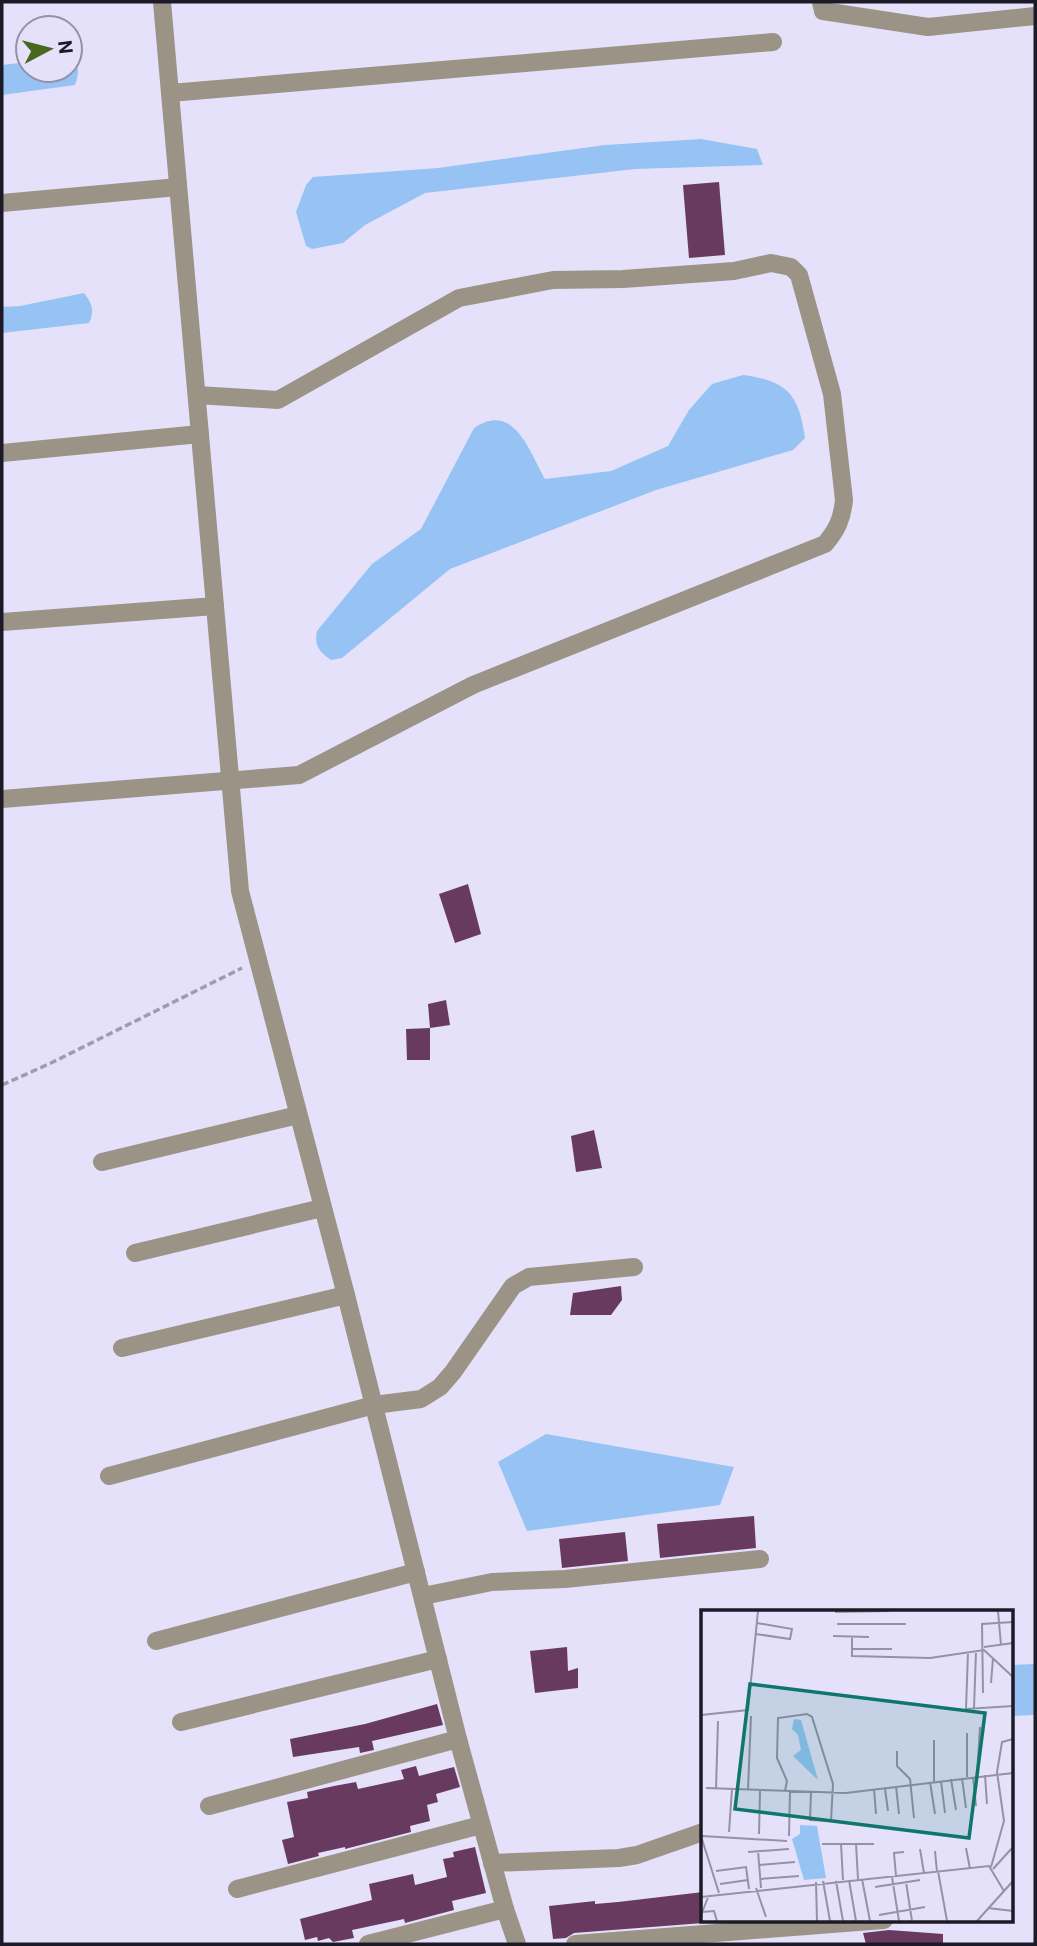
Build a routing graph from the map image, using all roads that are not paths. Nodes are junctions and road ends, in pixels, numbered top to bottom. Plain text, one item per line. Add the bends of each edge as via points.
1 (162, 2) edge
2 (821, 2) edge
3 (1035, 16) edge
4 (773, 42) dead end
5 (170, 93) junction
6 (178, 187) junction
7 (2, 203) edge
8 (197, 395) junction
9 (200, 434) junction
10 (2, 453) edge
11 (215, 606) junction
12 (2, 622) edge
13 (231, 781) junction
14 (2, 799) edge
15 (298, 1115) junction
16 (102, 1162) dead end
17 (322, 1208) junction
18 (135, 1253) dead end
19 (634, 1267) dead end
20 (346, 1295) junction
21 (122, 1348) dead end
22 (374, 1405) junction
23 (109, 1476) dead end
24 (760, 1559) dead end
25 (416, 1572) junction
26 (423, 1596) junction
27 (156, 1641) dead end
28 (438, 1659) junction
29 (181, 1722) dead end
30 (458, 1739) junction
31 (209, 1806) dead end
32 (481, 1825) junction
33 (701, 1833) edge
34 (492, 1863) junction
35 (237, 1889) dead end
36 (505, 1909) junction
37 (858, 1922) edge
38 (368, 1944) edge
39 (517, 1944) edge
40 (575, 1944) edge

1 - 5 street
2 - 3 street via 823,11 928,27
4 - 5 street
5 - 6 street
6 - 7 street
6 - 8 street
8 - 9 street
8 - 13 street via 278,400 458,298 553,280 710,273 782,263 799,275 832,394 844,500 837,530 824,544 473,685 299,775
9 - 10 street
9 - 11 street
11 - 12 street
11 - 13 street
13 - 14 street
13 - 15 street via 240,891
15 - 16 street
15 - 17 street
17 - 18 street
17 - 20 street
19 - 22 street via 529,1277 513,1286 440,1387 421,1399
20 - 21 street
20 - 22 street
22 - 23 street
22 - 25 street
24 - 26 street via 492,1582
25 - 26 street
25 - 27 street
26 - 28 street
28 - 29 street
28 - 30 street
30 - 31 street
30 - 32 street
32 - 34 street
32 - 35 street
33 - 34 street via 619,1858
34 - 36 street
36 - 38 street
36 - 39 street
37 - 40 street

